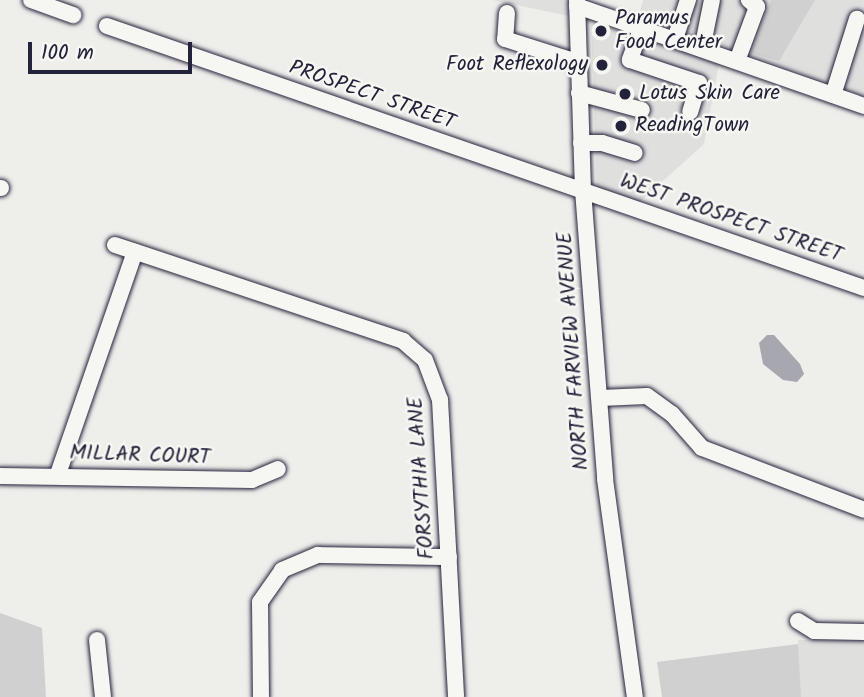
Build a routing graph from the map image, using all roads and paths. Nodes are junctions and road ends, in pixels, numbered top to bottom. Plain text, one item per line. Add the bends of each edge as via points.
1 (31, 0) edge
2 (688, 0) edge
3 (712, 0) edge
4 (749, 0) edge
5 (577, 3) edge
6 (507, 13) dead end
7 (73, 15) dead end
8 (856, 19) dead end
9 (107, 26) dead end
10 (641, 29) junction
11 (675, 39) junction
12 (702, 49) junction
13 (737, 61) junction
14 (577, 62) junction
15 (579, 93) junction
16 (832, 95) junction
17 (864, 106) edge
18 (642, 110) dead end
19 (690, 112) dead end
20 (581, 143) junction
21 (635, 153) dead end
22 (583, 190) junction
23 (116, 245) dead end
24 (135, 252) junction
25 (864, 288) edge
26 (600, 398) junction
27 (278, 469) dead end
28 (58, 474) junction
29 (0, 476) edge
30 (864, 510) edge
31 (449, 557) junction
32 (798, 621) dead end
33 (864, 632) edge
34 (97, 640) dead end
35 (103, 697) edge
36 (261, 697) edge
37 (456, 697) edge
38 (635, 697) edge

1 - 7 street
2 - 11 street
3 - 12 street
4 - 13 street via 757,7
5 - 10 street
5 - 14 street, NORTH FARVIEW AVENUE
6 - 14 street via 505,39
8 - 16 street
9 - 22 street, PROSPECT STREET
10 - 11 street
10 - 19 street via 630,60 699,83
11 - 12 street
12 - 13 street
13 - 16 street
14 - 15 street, NORTH FARVIEW AVENUE
15 - 18 street
15 - 20 street, NORTH FARVIEW AVENUE
16 - 17 street
20 - 21 street via 602,143
20 - 22 street, NORTH FARVIEW AVENUE
22 - 25 street, WEST PROSPECT STREET
22 - 26 street, NORTH FARVIEW AVENUE
23 - 24 street, FORSYTHIA LANE
24 - 28 street
24 - 31 street, FORSYTHIA LANE via 403,341 415,349 433,374 440,400
26 - 30 street via 646,397 672,414 702,447
26 - 38 street, NORTH FARVIEW AVENUE via 610,533
27 - 28 street, MILLAR COURT via 252,480
28 - 29 street, MILLAR COURT
31 - 36 street via 318,555 282,570 260,602
31 - 37 street, FORSYTHIA LANE
32 - 33 street via 814,631
34 - 35 street

